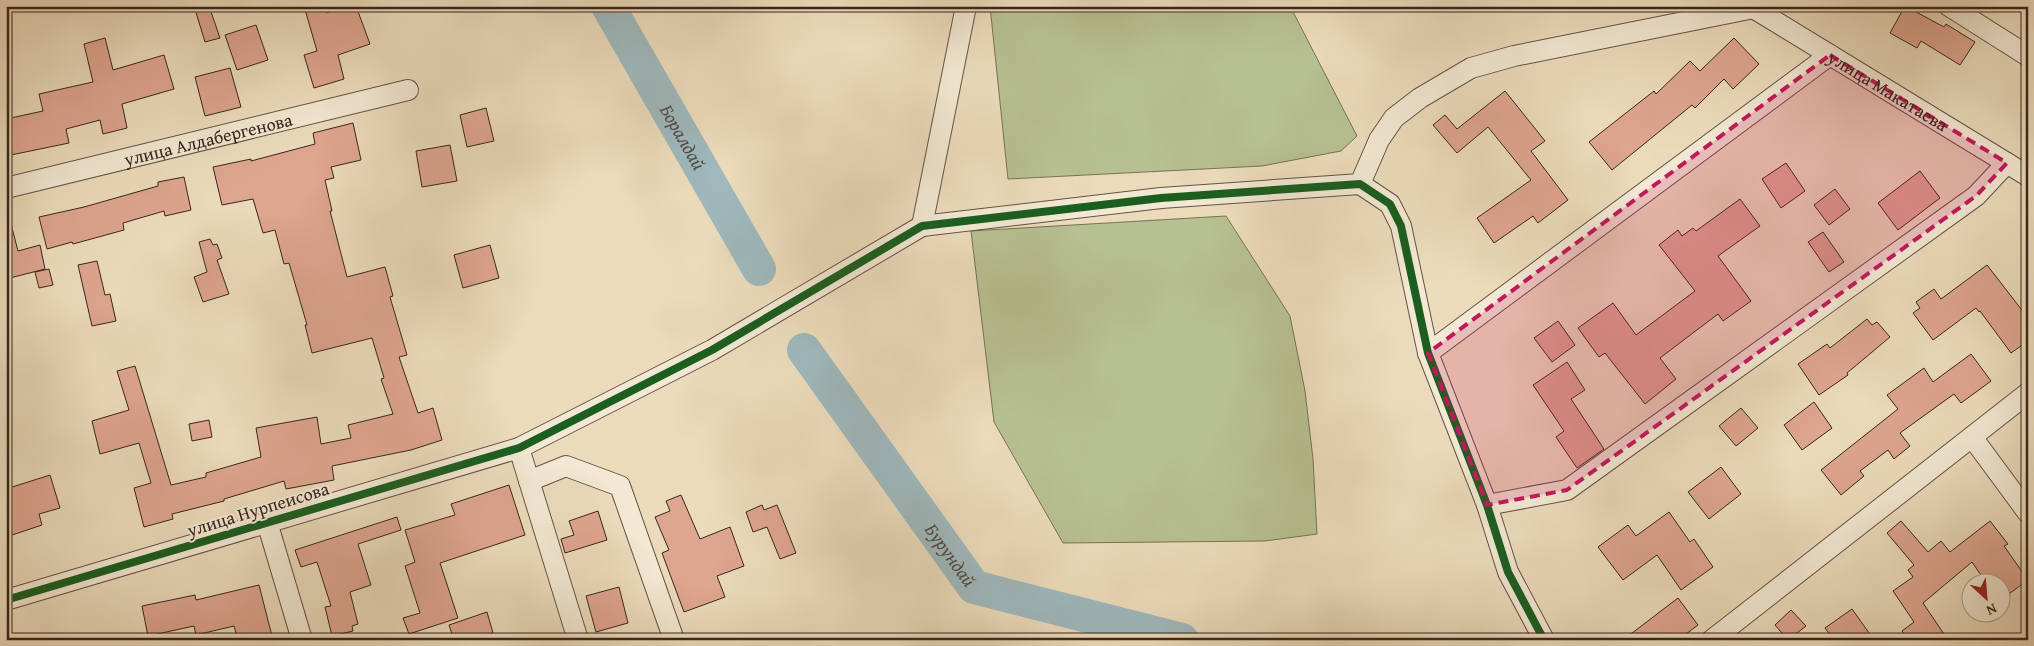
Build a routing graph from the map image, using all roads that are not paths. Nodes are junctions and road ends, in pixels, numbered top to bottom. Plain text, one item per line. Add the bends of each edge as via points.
1 (966, 6) edge
2 (1949, 6) edge
3 (1756, 7) edge
4 (1830, 55) junction
5 (2028, 56) edge
6 (408, 90) dead end
7 (2007, 163) junction
8 (2028, 176) edge
9 (1360, 184) junction
10 (6, 188) edge
11 (922, 226) junction
12 (1428, 353) junction
13 (2028, 393) edge
14 (1972, 437) junction
15 (519, 448) junction
16 (529, 481) junction
17 (1487, 505) junction
18 (2028, 513) edge
19 (267, 522) junction
20 (6, 600) edge
21 (302, 640) edge
22 (578, 640) edge
23 (674, 640) edge
24 (1544, 640) edge
25 (1712, 640) edge

1 - 11 street
2 - 5 street
3 - 4 street, улица Макатаева
3 - 9 street via 1514,56 1471,68 1420,98 1394,118 1379,140
4 - 7 street, улица Макатаева
4 - 12 street
6 - 10 street, улица Алдабергенова
7 - 8 street, улица Макатаева
7 - 17 street via 1976,196 1567,490
9 - 11 street via 1162,198
9 - 12 street via 1390,204 1400,226
11 - 15 street, улица Нурпеисова via 712,350
12 - 17 street
13 - 14 street
14 - 18 street
14 - 25 street
15 - 16 street
15 - 19 street, улица Нурпеисова
16 - 22 street
16 - 23 street via 566,466 620,486
17 - 24 street via 1508,572
19 - 20 street, улица Нурпеисова
19 - 21 street

